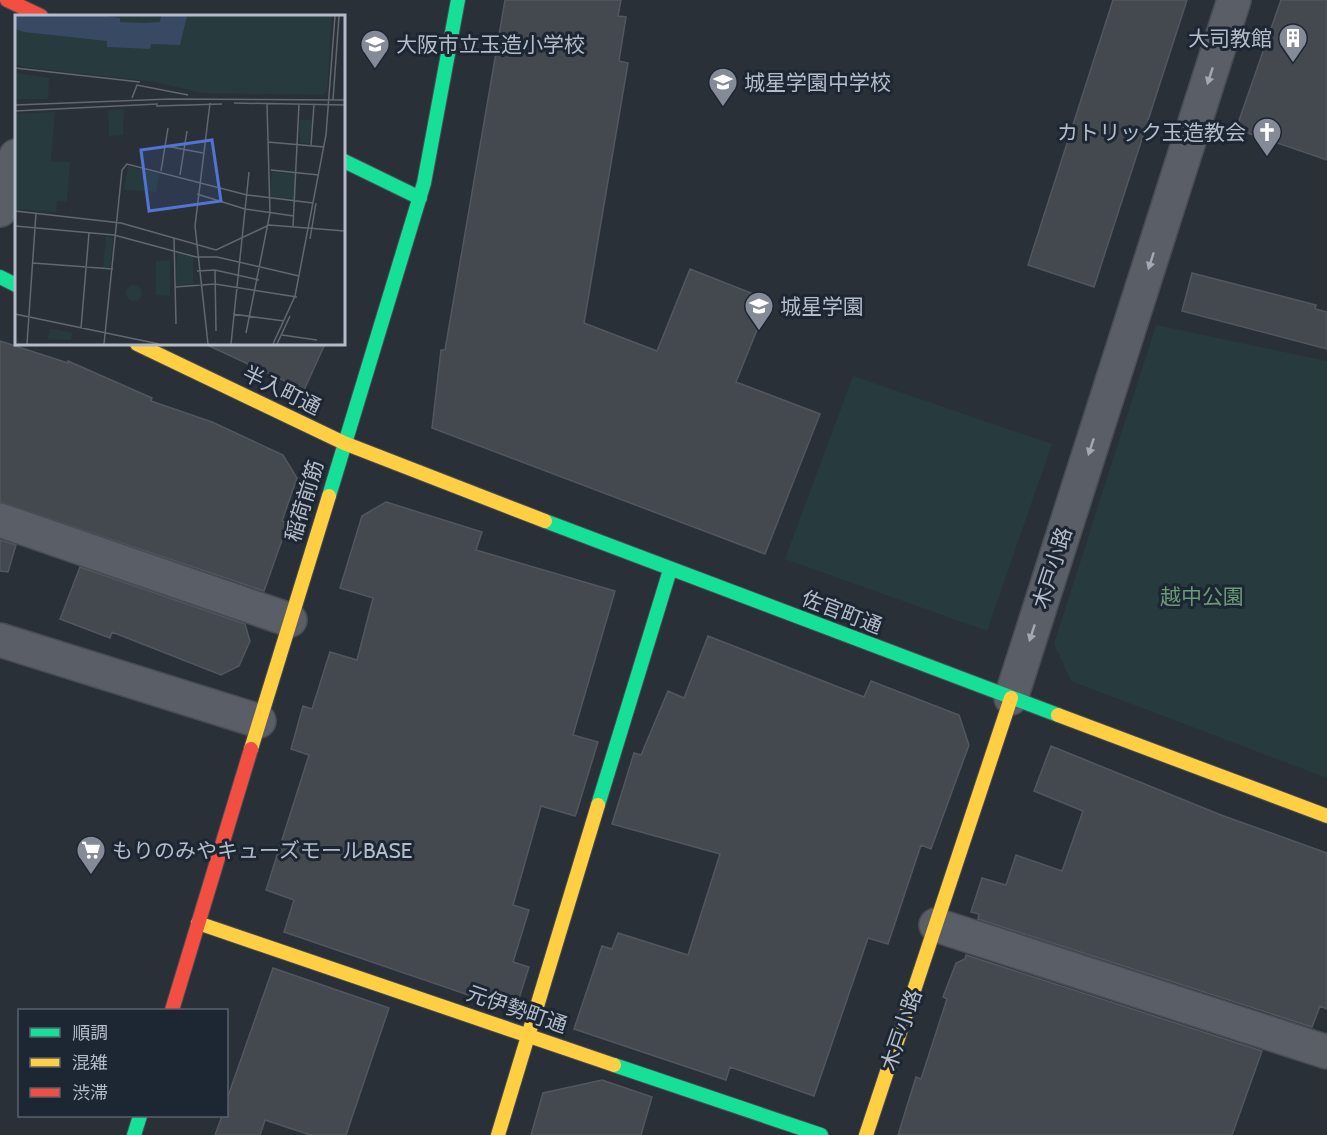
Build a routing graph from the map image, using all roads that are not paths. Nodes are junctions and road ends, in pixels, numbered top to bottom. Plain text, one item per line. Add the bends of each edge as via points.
1 (7, 0) edge
2 (458, 0) edge
3 (1234, 0) edge
4 (39, 15) edge
5 (15, 159) edge
6 (345, 161) edge
7 (420, 198) junction
8 (0, 210) edge
9 (0, 277) edge
10 (15, 284) edge
11 (139, 345) edge
12 (344, 443) junction
13 (0, 520) edge
14 (670, 570) junction
15 (290, 620) junction
16 (0, 640) edge
17 (1011, 698) junction
18 (259, 721) junction
19 (1327, 816) edge
20 (198, 923) junction
21 (936, 925) junction
22 (173, 1009) edge
23 (527, 1035) junction
24 (1327, 1052) edge
25 (140, 1117) edge
26 (134, 1135) edge
27 (498, 1135) edge
28 (821, 1135) edge
29 (866, 1135) edge

1 - 4 street
2 - 7 street, 稲荷前筋
3 -> 17 street, 木戸小路
5 - 8 street
6 - 7 street
7 - 12 street, 稲荷前筋
9 - 10 street
11 - 12 street, 半入町通
12 - 14 street, 佐官町通
12 - 15 street, 稲荷前筋
13 - 15 street
14 - 17 street, 佐官町通
14 - 23 street
15 - 18 street, 稲荷前筋
16 - 18 street
17 - 19 street, 佐官町通
17 - 21 street, 木戸小路
18 - 20 street, 稲荷前筋
20 - 22 street, 稲荷前筋
20 - 23 street, 元伊勢町通
21 - 24 street
21 - 29 street, 木戸小路
23 - 27 street
23 - 28 street, 元伊勢町通
25 - 26 street

